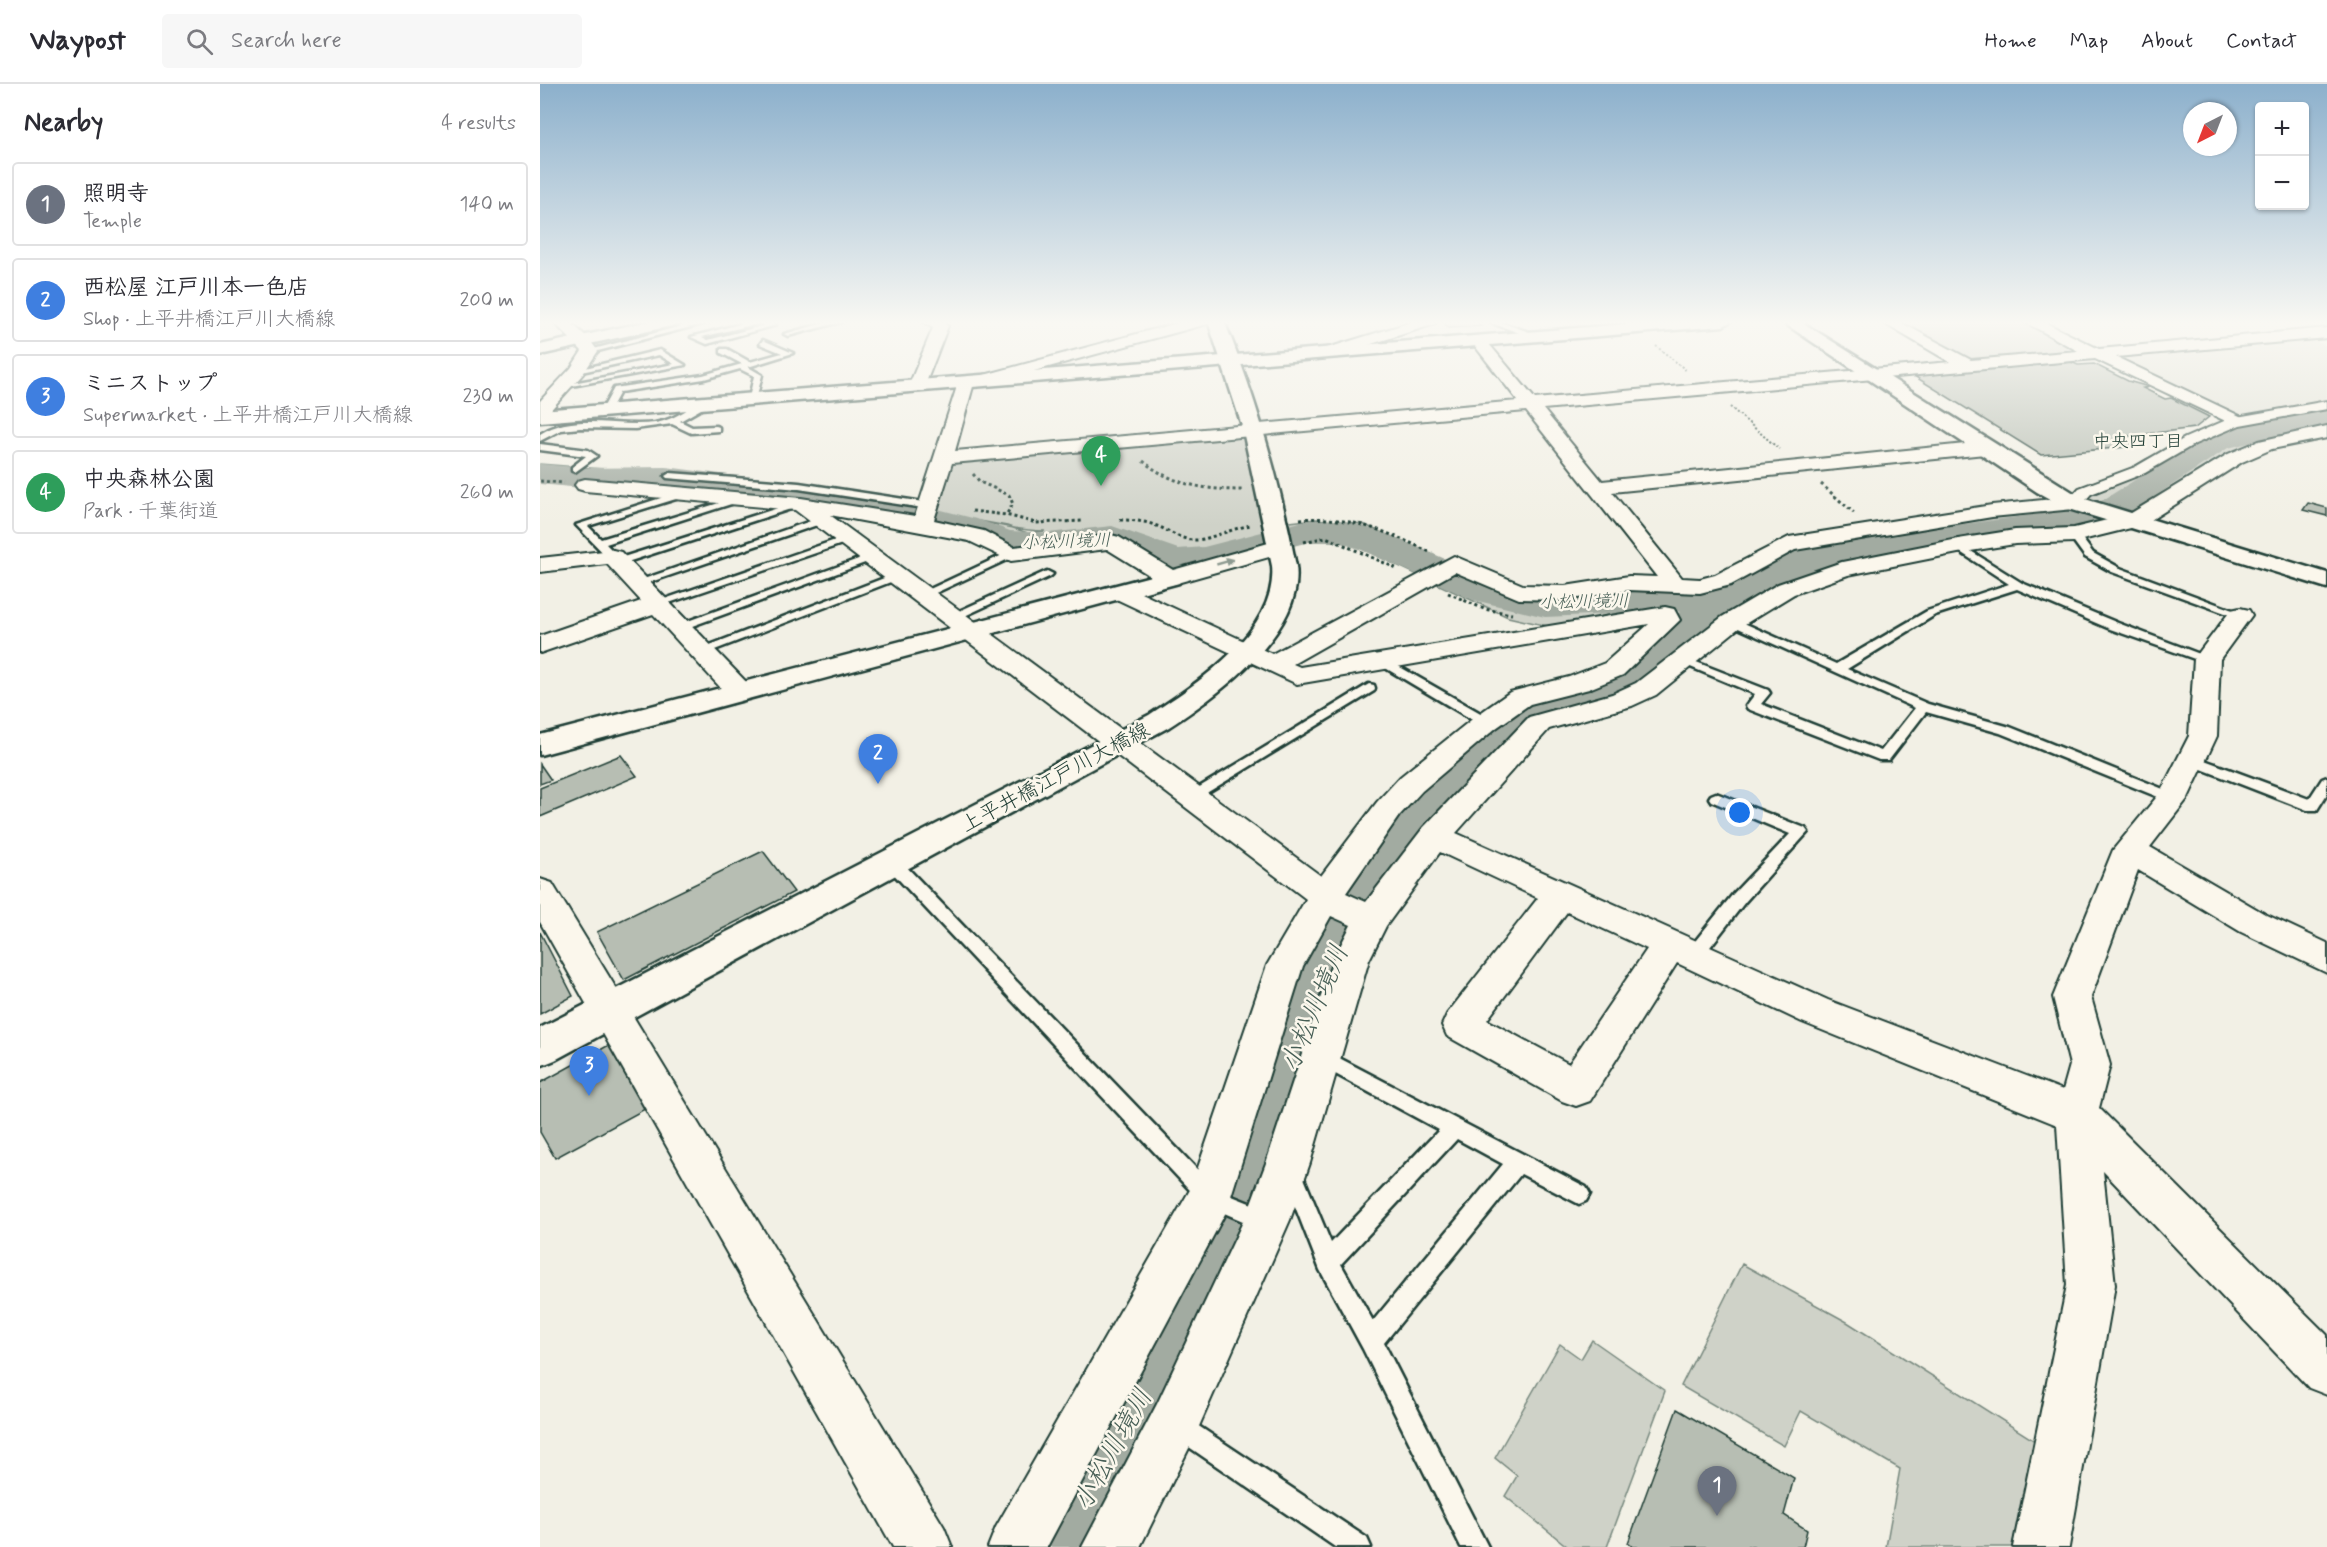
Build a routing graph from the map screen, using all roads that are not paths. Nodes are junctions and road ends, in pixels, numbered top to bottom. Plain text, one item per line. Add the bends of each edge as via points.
1 (562, 389) edge
2 (622, 389) edge
3 (755, 389) edge
4 (863, 389) edge
5 (970, 389) edge
6 (1240, 389) edge
7 (1518, 389) edge
8 (1695, 389) edge
9 (1894, 389) edge
10 (2171, 389) edge
11 (753, 398) junction
12 (705, 403) junction
13 (1531, 405) junction
14 (2327, 405) edge
15 (606, 410) junction
16 (540, 413) edge
17 (2236, 420) junction
18 (672, 422) junction
19 (716, 429) dead end
20 (1251, 430) junction
21 (2327, 432) edge
22 (540, 438) edge
23 (2292, 439) junction
24 (540, 447) edge
25 (1985, 448) junction
26 (2318, 452) dead end
27 (944, 459) junction
28 (670, 476) dead end
29 (580, 477) joint
30 (1596, 488) junction
31 (690, 492) junction
32 (745, 498) junction
33 (2081, 505) junction
34 (811, 512) junction
35 (926, 514) junction
36 (2126, 518) junction
37 (2074, 535) junction
38 (1277, 537) junction
39 (847, 539) junction
40 (1958, 546) junction
41 (610, 554) junction
42 (1011, 554) junction
43 (872, 557) junction
44 (540, 565) edge
45 (1047, 574) dead end
46 (897, 576) junction
47 (1170, 578) junction
48 (2327, 581) edge
49 (638, 583) junction
50 (2018, 585) junction
51 (1676, 586) junction
52 (1120, 592) junction
53 (923, 595) junction
54 (659, 603) junction
55 (2240, 615) joint
56 (1731, 622) junction
57 (961, 623) junction
58 (680, 626) junction
59 (540, 645) edge
60 (703, 650) junction
61 (1260, 658) junction
62 (2207, 659) junction
63 (1682, 661) junction
64 (1386, 663) junction
65 (1838, 669) junction
66 (1369, 688) dead end
67 (740, 692) junction
68 (1923, 707) junction
69 (1486, 722) junction
70 (1118, 743) junction
71 (540, 745) edge
72 (2191, 760) junction
73 (1473, 761) junction
74 (2327, 782) edge
75 (1190, 797) junction
76 (1716, 798) dead end
77 (2173, 798) junction
78 (1434, 836) junction
79 (2129, 849) junction
80 (893, 863) junction
81 (540, 892) edge
82 (1561, 894) junction
83 (1332, 900) junction
84 (1372, 919) junction
85 (1682, 950) junction
86 (2327, 959) edge
87 (610, 1011) junction
88 (540, 1048) edge
89 (1321, 1056) junction
90 (2077, 1114) junction
91 (1454, 1128) junction
92 (1518, 1161) junction
93 (1288, 1163) junction
94 (1579, 1194) dead end
95 (1216, 1201) junction
96 (1261, 1217) junction
97 (1328, 1262) junction
98 (1371, 1341) junction
99 (2327, 1370) edge
100 (1175, 1422) junction
101 (924, 1547) edge
102 (1016, 1547) edge
103 (1110, 1547) edge
104 (1358, 1547) edge
105 (1475, 1547) edge
106 (2041, 1547) edge

1 - 16 street
2 - 15 lane via 617,390
3 - 11 lane
4 - 11 main road
5 - 27 street
6 - 20 main road, 上平井橋江戸川大橋線
7 - 13 street
8 - 13 street
9 - 25 main road
10 - 17 street
11 - 12 main road
12 - 15 main road
12 - 18 lane via 688,417
13 - 20 street
13 - 30 street
14 - 17 street
15 - 16 main road
17 - 33 street via 2140,470 2085,491
18 - 19 lane via 691,430
18 - 22 lane via 633,429 600,424 558,427
20 - 27 street
20 - 38 main road, 上平井橋江戸川大橋線
21 - 23 street
23 - 26 street
23 - 36 street via 2235,458
24 - 29 lane via 588,453 591,456
25 - 30 street
25 - 33 main road
27 - 35 street
28 - 35 lane via 811,488
29 - 31 street
30 - 51 street
31 - 32 street
31 - 41 lane via 581,525
32 - 34 street
32 - 41 lane
33 - 36 main road
33 - 51 street via 1992,511 1789,544 1723,580 1700,586
34 - 35 street
34 - 39 street
34 - 41 lane
34 - 49 lane
35 - 42 street
36 - 37 street
36 - 48 main road
37 - 40 street via 2015,537
37 - 55 lane via 2089,555 2116,570
47 -> 38 street
38 - 61 main road, 上平井橋江戸川大橋線 via 1285,581
39 - 43 street
39 - 54 lane
40 - 50 lane
40 - 56 street via 1842,569 1786,589
41 - 44 street
41 - 49 street
42 - 47 street via 1112,542
42 - 53 lane
43 - 46 street
43 - 58 lane
45 - 57 lane
46 - 53 street
46 - 60 lane
47 - 52 main road
49 - 54 street
50 - 62 lane via 2114,626
50 - 65 lane via 1931,613
51 - 61 street via 1629,583 1565,593 1519,591 1443,569
52 - 57 main road
52 - 61 street
53 - 57 street
54 - 58 street
54 - 59 street
55 - 62 street
56 - 63 street
56 - 65 lane
57 - 67 main road
57 - 70 street
58 - 60 street
60 - 67 street
61 - 64 street via 1297,676
61 - 70 main road, 上平井橋江戸川大橋線
62 - 72 street via 2203,736
63 - 68 lane via 1763,693 1753,706 1884,757
63 - 73 street via 1646,688 1622,700 1539,723
64 - 69 lane
64 - 69 street via 1665,614 1668,620 1614,669 1579,683 1520,698
65 - 68 lane
66 - 75 lane
67 - 71 main road
68 - 77 lane via 2005,730
69 - 73 street
70 - 75 street
70 - 80 main road, 上平井橋江戸川大橋線
72 - 74 lane via 2312,806
72 - 77 street
73 - 78 street
73 - 83 street via 1411,784 1388,809
75 - 83 street
76 - 85 lane via 1800,832 1739,898
77 - 79 street
78 - 82 street
78 - 84 street
79 - 86 street via 2253,923
79 - 90 street via 2072,997 2090,1065
80 - 87 main road, 上平井橋江戸川大橋線
80 - 95 lane
81 - 87 street
82 - 85 street
82 - 85 street via 1461,1024 1576,1088
83 - 84 street
83 - 95 street via 1285,965
84 - 89 street via 1351,960
85 - 90 street via 1815,1011
87 - 88 main road, 上平井橋江戸川大橋線
87 - 101 street
89 - 91 lane
89 - 93 street
90 - 99 street
90 - 106 street via 2091,1285
91 - 92 lane
91 - 97 lane
92 - 94 lane
92 - 98 lane
93 - 96 street
93 - 97 lane
95 - 96 lane
95 - 102 street
96 - 100 street
97 - 98 lane
98 - 105 lane
100 - 103 street
100 - 104 lane

